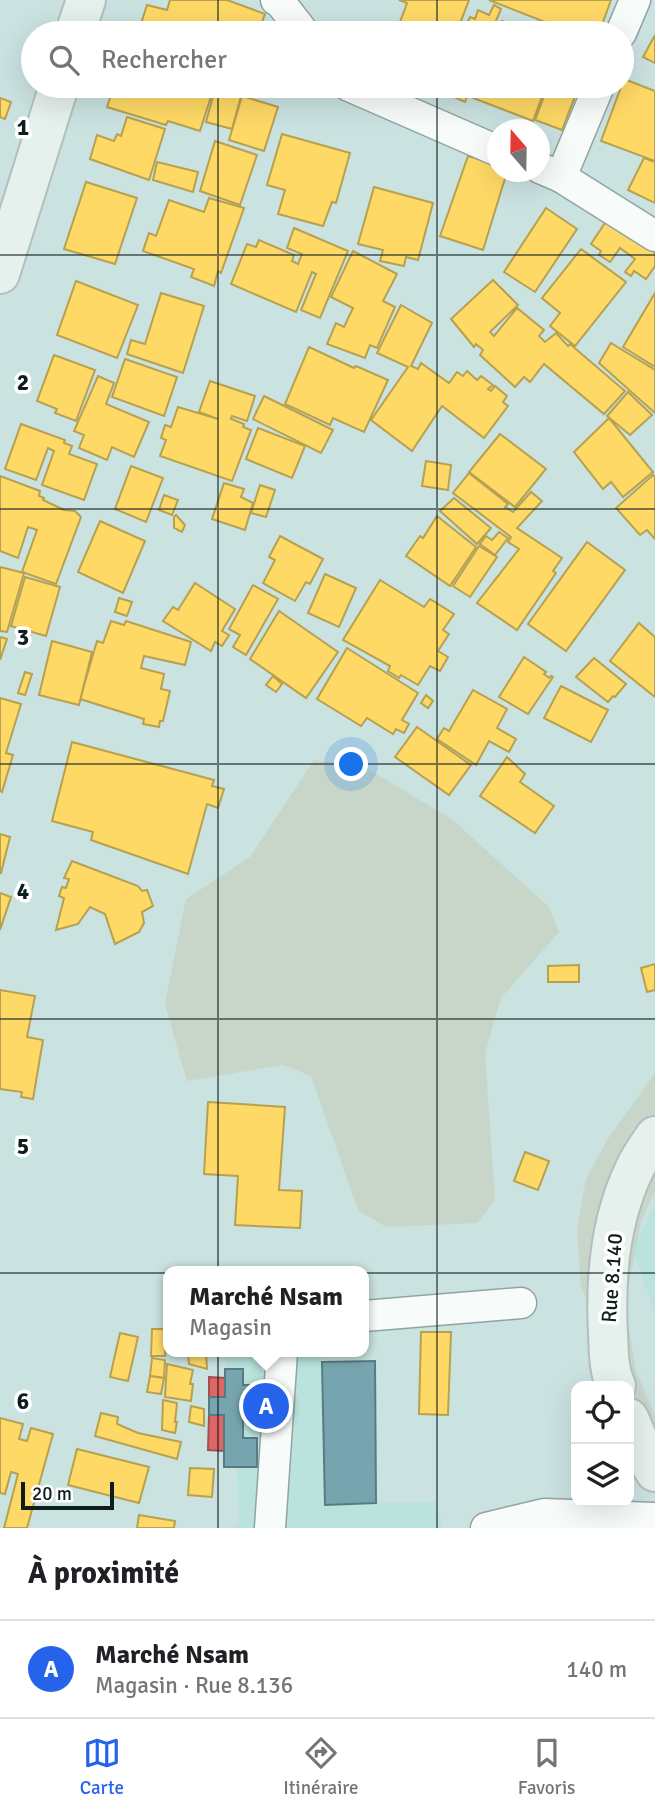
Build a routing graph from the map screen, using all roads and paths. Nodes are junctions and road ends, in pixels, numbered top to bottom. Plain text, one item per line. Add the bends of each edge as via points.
1 (86, 0) edge
2 (276, 0) edge
3 (635, 0) edge
4 (79, 21) edge
5 (295, 21) edge
6 (626, 21) edge
7 (55, 98) edge
8 (377, 98) edge
9 (592, 98) edge
10 (487, 146) edge
11 (550, 172) edge
12 (655, 236) edge
13 (0, 274) edge
14 (655, 1136) edge
15 (521, 1303) dead end
16 (369, 1316) edge
17 (282, 1357) edge
18 (613, 1381) edge
19 (634, 1430) edge
20 (655, 1472) edge
21 (655, 1518) edge
22 (270, 1528) edge
23 (486, 1528) edge

1 - 4 main road
2 - 5 street
3 - 6 street
7 - 13 main road
8 - 10 street
9 - 11 street
11 - 12 street
14 - 18 main road, Rue 8.140 via 635,1168 609,1253 606,1303
15 - 16 street
17 - 22 street
19 - 20 main road
21 - 23 street via 544,1514

